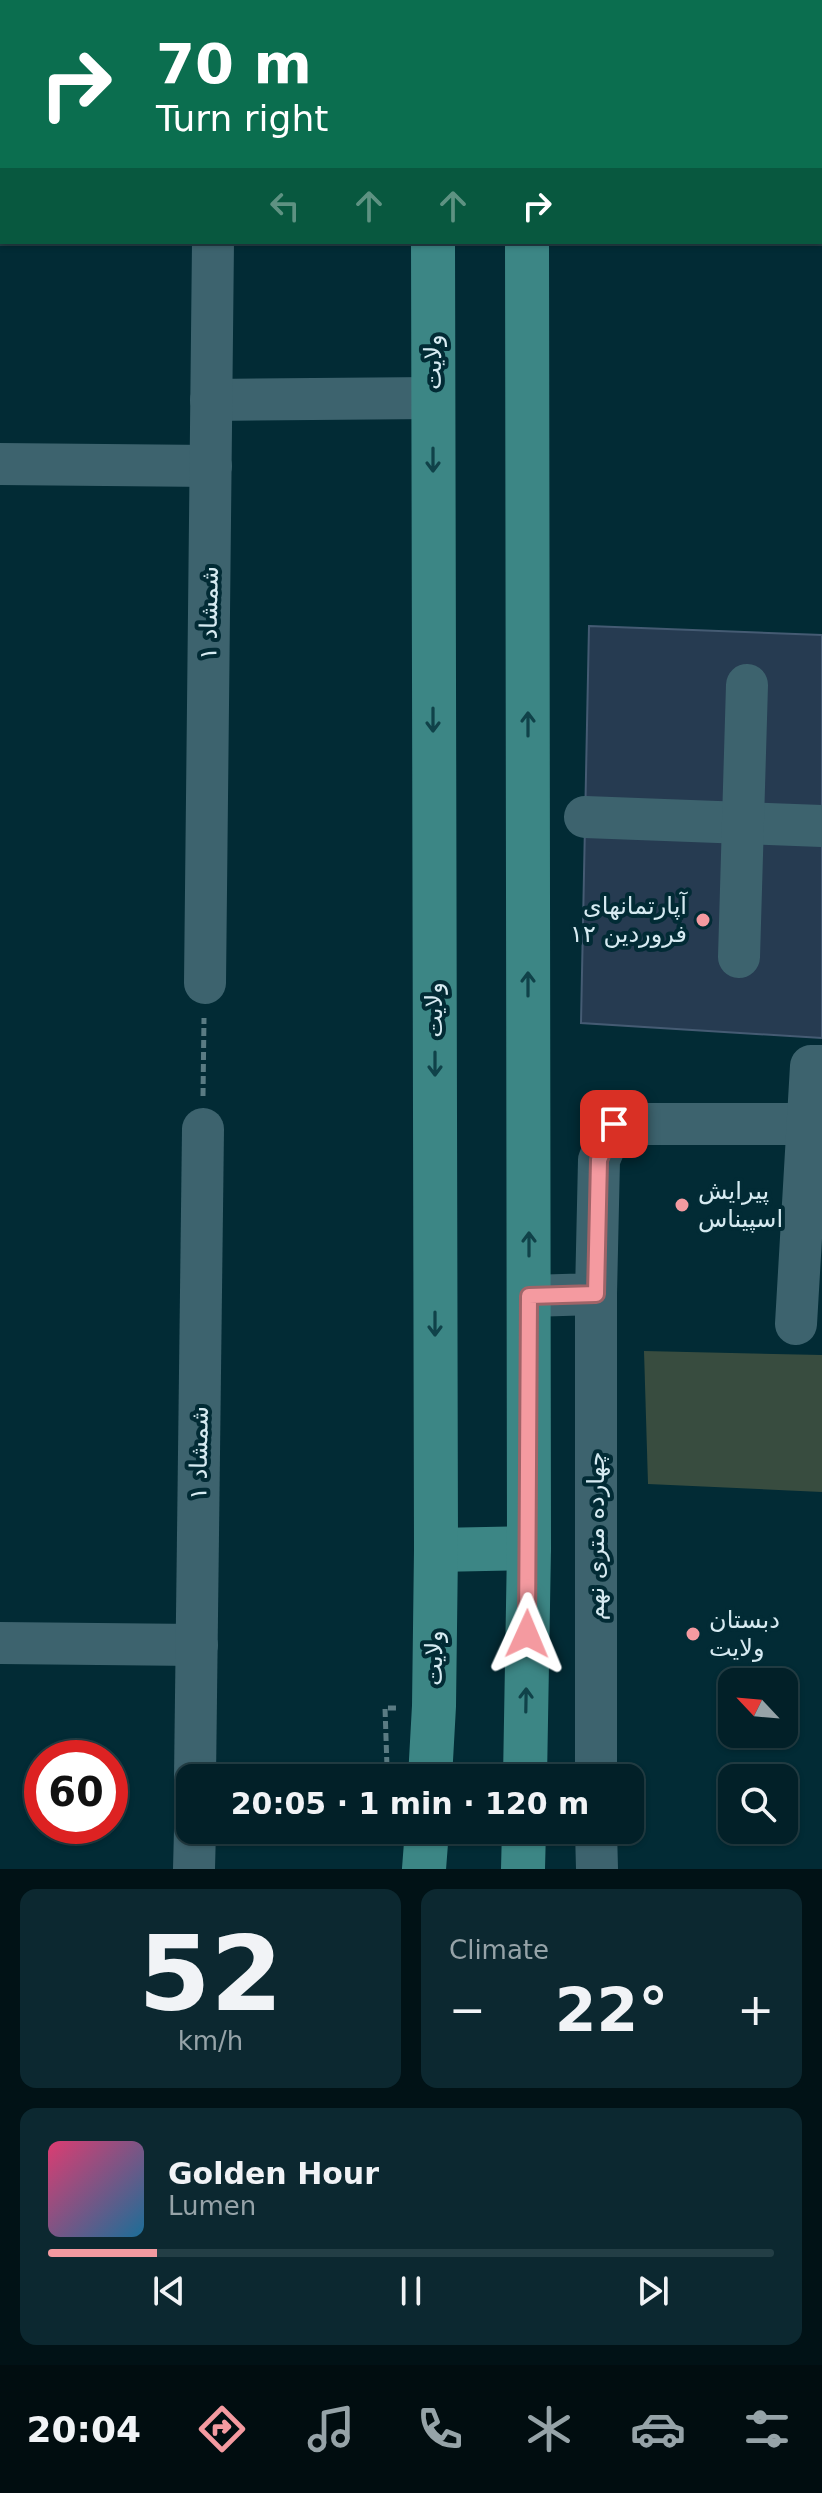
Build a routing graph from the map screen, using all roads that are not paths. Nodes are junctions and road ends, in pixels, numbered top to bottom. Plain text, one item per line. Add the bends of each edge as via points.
1 (213, 244) edge
2 (433, 244) edge
3 (527, 244) edge
4 (432, 398) junction
5 (211, 400) junction
6 (0, 464) edge
7 (211, 466) junction
8 (747, 685) dead end
9 (585, 817) dead end
10 (743, 823) junction
11 (822, 826) edge
12 (739, 957) dead end
13 (205, 983) road end
14 (817, 1066) edge
15 (813, 1119) edge
16 (203, 1129) road end
17 (596, 1294) junction
18 (529, 1296) junction
19 (796, 1324) dead end
20 (529, 1548) junction
21 (436, 1550) junction
22 (0, 1643) edge
23 (197, 1645) junction
24 (195, 1764) edge
25 (432, 1764) edge
26 (512, 1764) edge
27 (596, 1764) edge
28 (195, 1844) edge
29 (426, 1844) edge
30 (524, 1844) edge
31 (596, 1844) edge
32 (194, 1869) edge
33 (424, 1869) edge
34 (523, 1869) edge
35 (597, 1869) edge

1 - 5 street, شمشاد ۱
2 - 4 main road, ولایت
18 -> 3 main road
4 - 5 street
4 -> 21 main road, ولایت
5 - 7 street, شمشاد ۱
6 - 7 street
7 - 13 street, شمشاد ۱
8 - 10 street
9 - 10 street
10 - 11 street
10 - 12 street
14 - 15 street
15 - 17 street, چهارده متری نهم via 614,1124 599,1160
15 - 19 street
16 - 23 street, شمشاد ۱
17 - 18 street
17 - 27 street, چهارده متری نهم
18 - 20 main road
20 - 21 main road
26 -> 20 main road
21 - 25 main road, ولایت
22 - 23 street
23 - 24 street, شمشاد ۱
28 - 32 street
29 - 33 main road
30 - 34 main road
31 - 35 street

